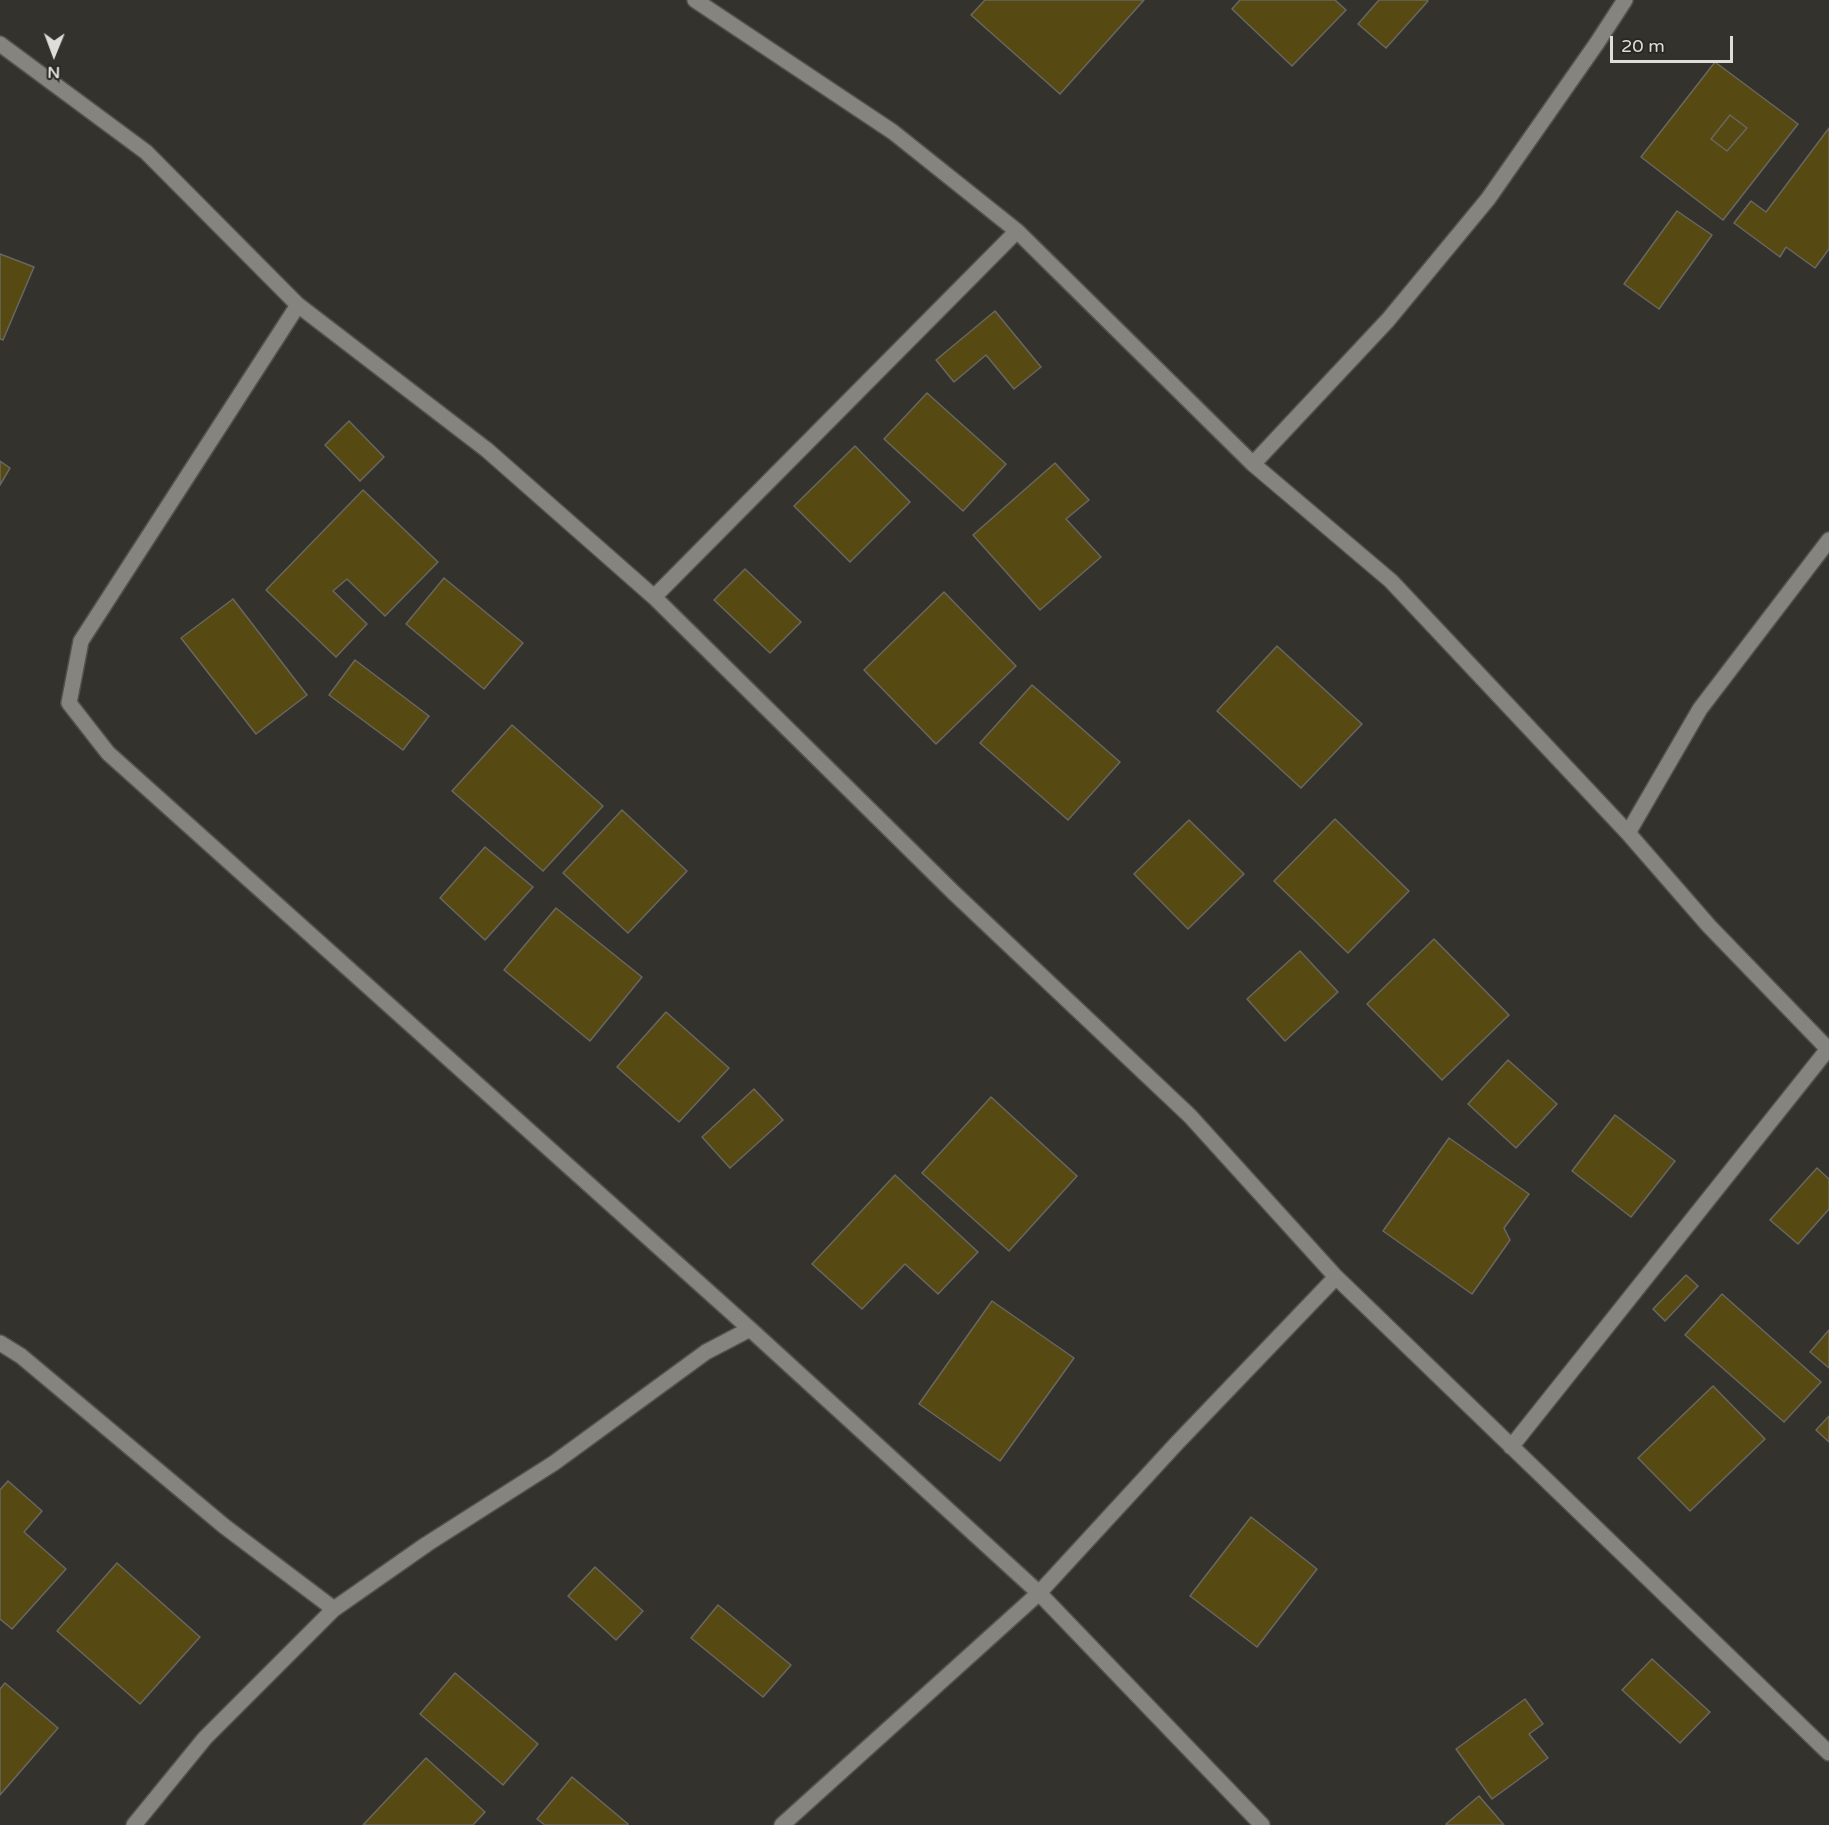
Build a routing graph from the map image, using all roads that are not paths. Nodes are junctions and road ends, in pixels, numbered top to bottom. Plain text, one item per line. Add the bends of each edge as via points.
1 (695, 0) edge
2 (1625, 0) edge
3 (0, 44) edge
4 (1017, 231) junction
5 (298, 305) junction
6 (1253, 464) junction
7 (1829, 540) edge
8 (654, 597) junction
9 (1628, 833) junction
10 (1829, 1049) edge
11 (1336, 1277) junction
12 (750, 1329) junction
13 (0, 1343) edge
14 (1511, 1447) junction
15 (1039, 1593) junction
16 (334, 1609) junction
17 (1829, 1754) edge
18 (134, 1825) edge
19 (782, 1825) edge
20 (1262, 1825) edge

1 - 4 street via 893,132
2 - 6 street via 1488,199 1388,320
3 - 5 street via 146,152
4 - 6 street
4 - 8 street
5 - 8 street via 487,450
5 - 12 street via 81,641 69,702 108,753
6 - 9 street via 1391,580
7 - 9 street via 1700,709
8 - 11 street via 954,894 1190,1116
9 - 10 street via 1709,926
10 - 14 street
11 - 14 street
11 - 15 street
12 - 15 street
12 - 16 street via 706,1352 554,1463
13 - 16 street via 21,1356 224,1526
14 - 17 street
15 - 19 street
15 - 20 street
16 - 18 street via 206,1738

